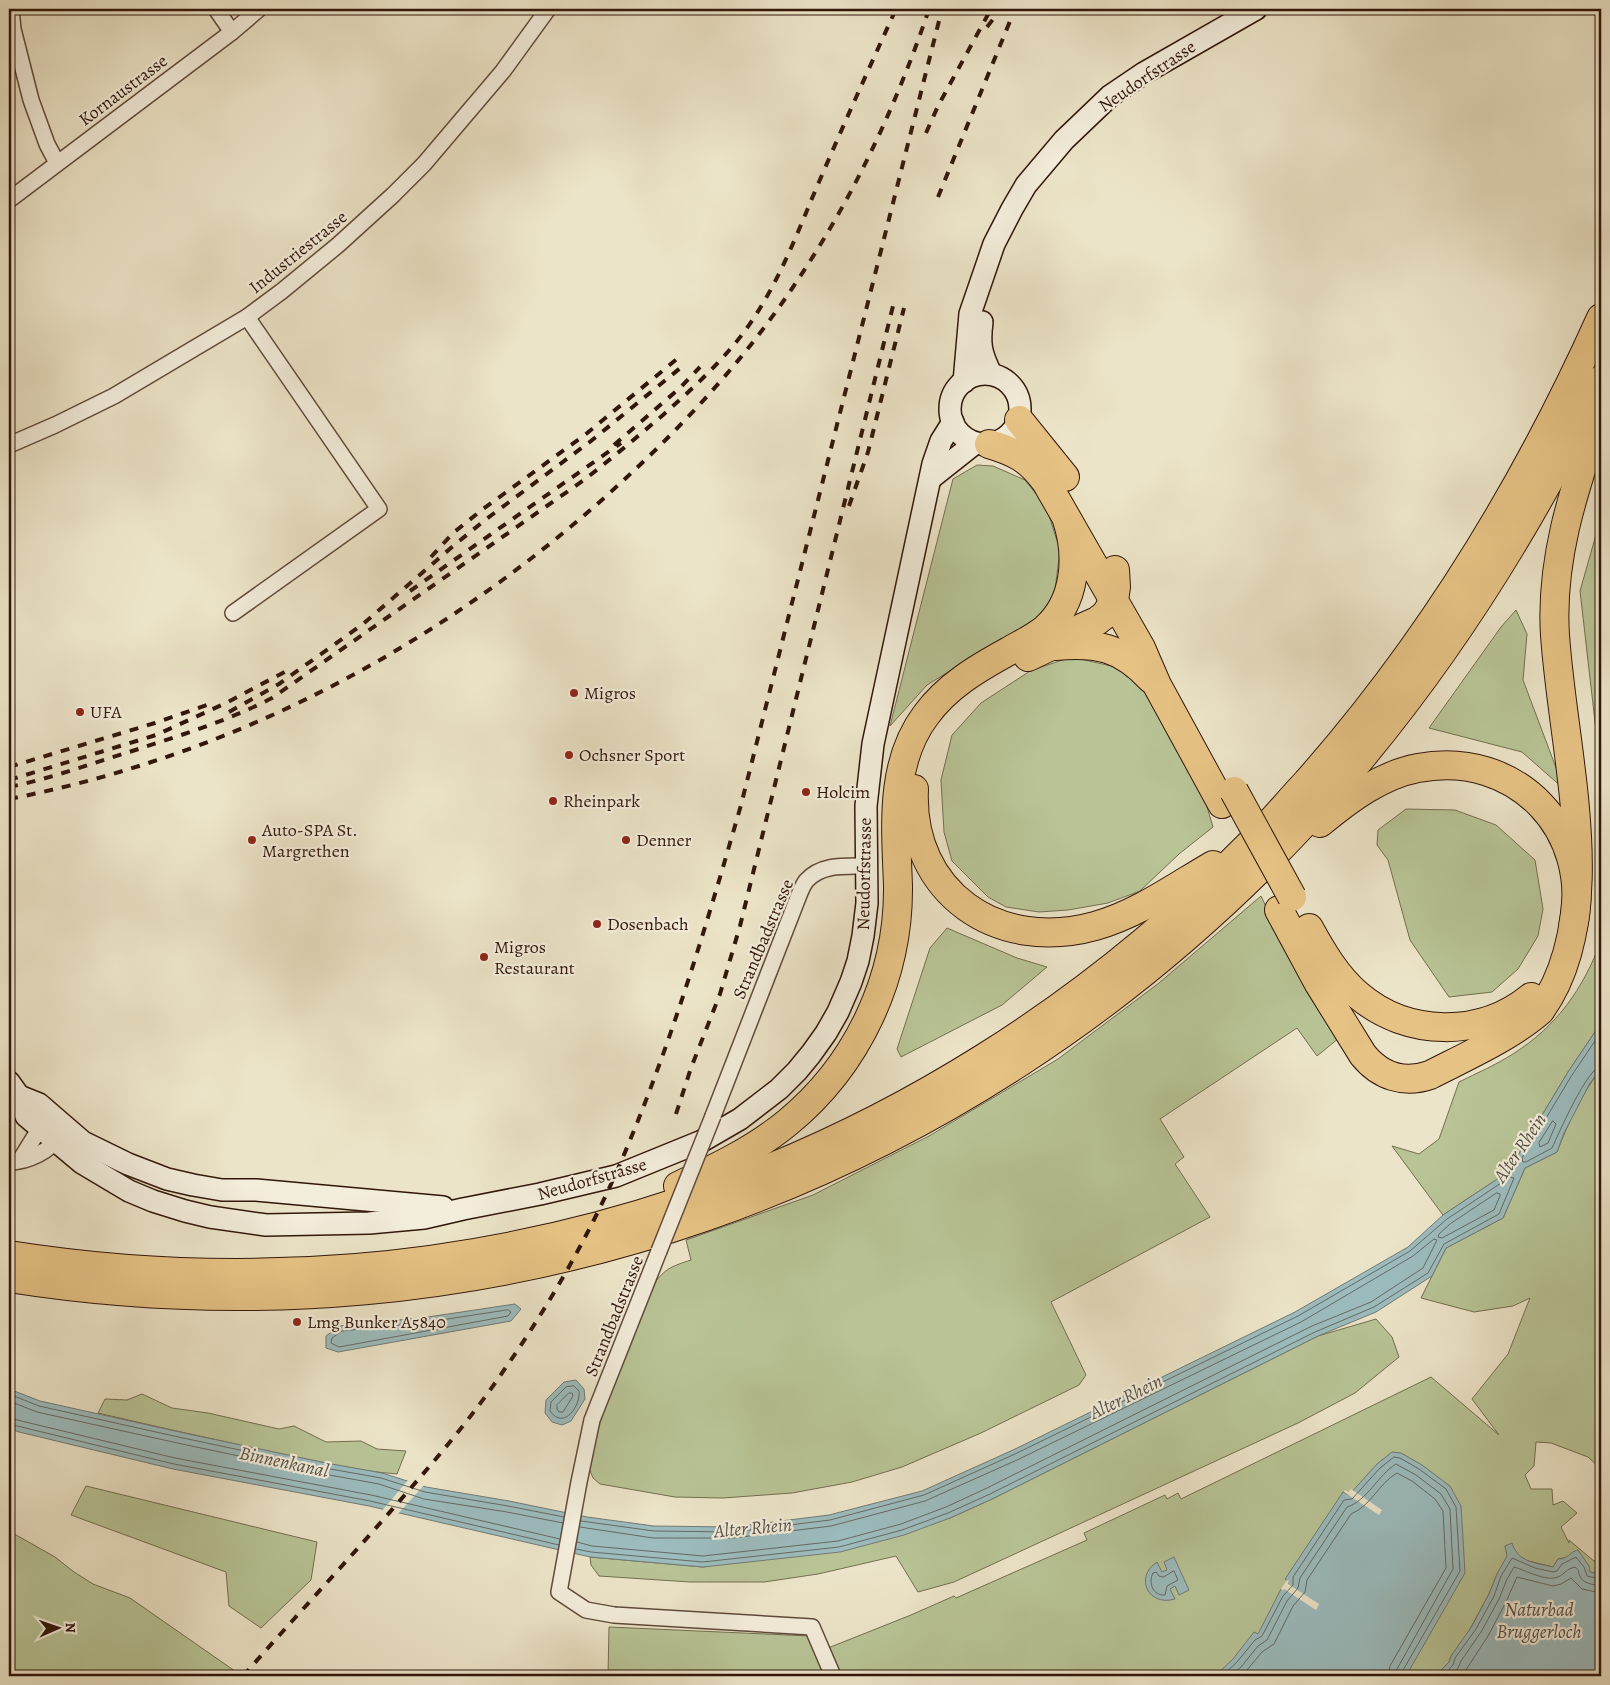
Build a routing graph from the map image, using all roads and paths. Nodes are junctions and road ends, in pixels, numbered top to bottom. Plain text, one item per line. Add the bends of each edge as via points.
1 (11, 9) edge
2 (216, 9) edge
3 (259, 9) edge
4 (548, 9) edge
5 (1256, 9) edge
6 (232, 32) junction
7 (57, 163) junction
8 (9, 200) edge
9 (980, 289) junction
10 (247, 317) junction
11 (1601, 318) edge
12 (991, 374) junction
13 (1601, 380) edge
14 (964, 382) junction
15 (1601, 410) edge
16 (1019, 420) junction
17 (952, 422) junction
18 (981, 444) junction
19 (9, 445) edge
20 (931, 478) junction
21 (1067, 520) junction
22 (1125, 602) junction
23 (232, 612) dead end
24 (1051, 646) junction
25 (1157, 685) junction
26 (1228, 797) junction
27 (1255, 840) junction
28 (866, 866) junction
29 (1244, 882) junction
30 (1285, 904) junction
31 (14, 1089) edge
32 (54, 1128) junction
33 (14, 1161) edge
34 (463, 1209) junction
35 (572, 1234) junction
36 (9, 1255) edge
37 (9, 1278) edge
38 (833, 1676) edge

1 - 7 street via 31,100
2 - 6 street
3 - 6 street, Kornaustrasse
4 - 10 street, Industriestrasse via 503,71 408,181 338,245
5 - 9 main road, Neudorfstrasse via 1110,96 1064,140 1026,185 1012,209 994,244
6 - 7 street, Kornaustrasse
7 - 8 street, Kornaustrasse
9 - 12 main road, Neudorfstrasse via 980,341
9 - 14 main road, Neudorfstrasse via 970,314
10 - 19 street, Industriestrasse via 114,396
10 - 23 street via 379,509
11 - 27 highway via 1538,447 1498,518 1443,604 1350,731
12 - 14 main road via 977,375
12 - 16 main road via 1008,382 1016,392 1020,403
13 - 29 highway via 1519,532 1439,655 1346,774 1292,835
14 - 17 main road via 952,397
15 - 30 highway via 1565,522 1554,599 1561,683 1588,804 1597,870 1591,927 1583,951 1564,986 1521,1026 1430,1075 1400,1078 1380,1071 1363,1055 1319,984
16 - 18 main road via 1008,436
16 - 22 highway via 1064,476 1115,570
17 - 18 main road via 969,442
17 - 20 main road, Neudorfstrasse via 940,441
18 - 20 main road
18 - 21 highway via 1024,458 1050,489
20 - 28 main road, Neudorfstrasse via 873,744 866,806
21 - 22 highway
21 - 35 highway via 1074,563 1070,588 1059,612 1039,634 980,667 948,690 924,717 910,742 898,790 895,932 874,1008 848,1057 821,1092 800,1112 748,1151
22 - 24 highway
22 - 25 highway
22 - 26 highway
24 - 25 highway via 1084,644 1111,650 1133,662
24 - 27 highway via 965,696 939,722 924,749 914,790 915,824 928,862 951,893 983,917 1010,927 1043,932 1078,929 1098,925 1134,910
25 - 26 highway
26 - 30 highway, bridge
27 - 35 highway via 1157,931 1096,980 1004,1046 939,1085 880,1118 755,1174 650,1212
28 - 34 main road, Neudorfstrasse via 867,903 863,936 851,982 826,1033 779,1089 740,1119 702,1141 616,1176
28 - 38 street, Strandbadstrasse, bridge via 819,870 806,881 799,895 592,1420 559,1592 586,1610 614,1615 812,1626
29 - 30 highway via 1370,786 1410,770 1449,765 1474,768 1498,776 1518,786 1538,802 1563,836 1573,861 1577,888 1576,915 1569,942 1556,968 1538,990 1502,1015 1471,1025 1437,1028 1402,1021 1358,996
29 - 37 highway via 1185,937 1104,1004 1016,1065 956,1101 878,1144 785,1187 647,1236 555,1260 475,1276 328,1294 153,1294
31 - 32 main road, Neudorfstrasse via 26,1116
32 - 33 street
32 - 33 street via 34,1157
32 - 34 main road, Neudorfstrasse via 128,1164 192,1185
32 - 34 main road, Neudorfstrasse via 82,1163 129,1191 210,1217 266,1225 340,1224 424,1218
35 - 36 highway via 430,1261 274,1273 159,1272

